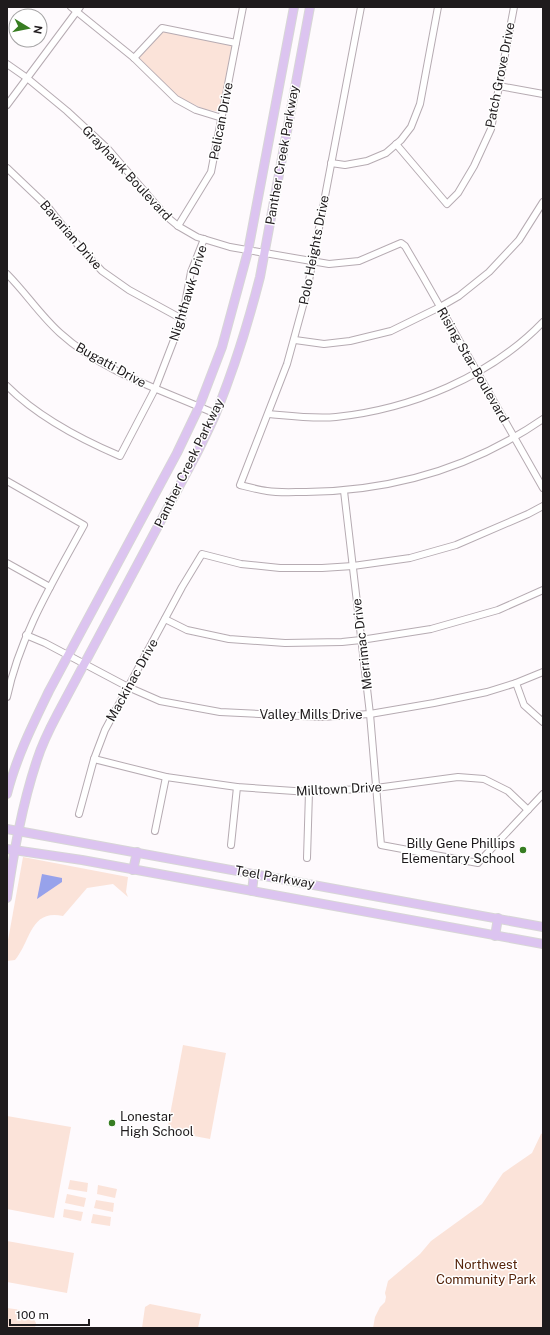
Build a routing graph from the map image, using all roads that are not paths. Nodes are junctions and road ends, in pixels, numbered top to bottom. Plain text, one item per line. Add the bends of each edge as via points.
1 (71, 7) edge
2 (243, 7) edge
3 (294, 7) edge
4 (310, 7) edge
5 (361, 7) edge
6 (438, 7) edge
7 (514, 7) edge
8 (79, 9) edge
9 (236, 43) junction
10 (134, 58) junction
11 (7, 64) edge
12 (28, 78) junction
13 (499, 86) junction
14 (543, 94) edge
15 (7, 105) edge
16 (222, 118) junction
17 (396, 144) junction
18 (332, 163) junction
19 (7, 168) edge
20 (543, 202) edge
21 (178, 226) junction
22 (204, 239) junction
23 (401, 243) joint
24 (248, 251) junction
25 (264, 254) junction
26 (313, 262) junction
27 (7, 274) edge
28 (440, 307) junction
29 (182, 318) junction
30 (543, 322) edge
31 (295, 340) junction
32 (477, 373) junction
33 (7, 386) edge
34 (155, 389) junction
35 (199, 407) junction
36 (216, 414) junction
37 (269, 414) junction
38 (543, 419) edge
39 (514, 437) junction
40 (7, 481) edge
41 (543, 488) edge
42 (344, 491) junction
43 (543, 506) edge
44 (7, 563) edge
45 (353, 566) junction
46 (50, 587) junction
47 (543, 590) edge
48 (165, 619) junction
49 (26, 635) junction
50 (361, 640) junction
51 (68, 656) junction
52 (84, 664) junction
53 (543, 672) edge
54 (516, 683) junction
55 (128, 687) junction
56 (7, 697) edge
57 (370, 714) junction
58 (543, 722) edge
59 (94, 758) junction
60 (166, 776) junction
61 (237, 787) junction
62 (376, 788) junction
63 (309, 792) junction
64 (7, 794) edge
65 (543, 794) edge
66 (528, 810) junction
67 (79, 814) dead end
68 (7, 829) edge
69 (18, 831) junction
70 (155, 831) dead end
71 (231, 845) dead end
72 (11, 850) edge
73 (137, 852) junction
74 (307, 858) dead end
75 (132, 870) junction
76 (254, 874) junction
77 (252, 892) junction
78 (7, 898) edge
79 (498, 918) junction
80 (543, 927) edge
81 (495, 936) junction
82 (543, 944) edge

1 - 8 street
2 - 9 street, Pelican Drive
3 - 24 main road, Panther Creek Parkway
4 - 25 main road, Panther Creek Parkway
5 - 18 street, Polo Heights Drive
6 - 17 street via 420,104 411,127
7 - 13 street, Patch Grove Drive
8 - 10 street
8 - 12 street
9 - 10 street via 162,28
9 - 16 street, Pelican Drive
10 - 16 street via 176,99 196,110
11 - 12 street, Grayhawk Boulevard
12 - 15 street
12 - 21 street, Grayhawk Boulevard via 108,149
13 - 14 street
13 - 17 street, Patch Grove Drive via 491,129 474,166 458,193 447,204
16 - 21 street, Pelican Drive via 211,172
17 - 18 street via 386,153 367,161 345,165
18 - 26 street, Polo Heights Drive
19 - 29 street, Bavarian Drive via 48,207 102,272 134,293
20 - 28 street via 519,240 489,272 459,296
21 - 22 street, Grayhawk Boulevard
22 - 24 street, Grayhawk Boulevard
22 - 29 street, Nighthawk Drive via 191,272
23 - 26 street, Grayhawk Boulevard via 359,261 329,264
23 - 28 street, Rising Star Boulevard
24 - 25 street, Grayhawk Boulevard
24 - 35 main road, Panther Creek Parkway via 222,346
25 - 26 street, Grayhawk Boulevard
25 - 36 main road, Panther Creek Parkway via 243,339
26 - 31 street, Polo Heights Drive
27 - 34 street, Bugatti Drive via 40,313 78,347 118,372
28 - 31 street via 391,331 350,341 324,344
28 - 32 street, Rising Star Boulevard
29 - 34 street, Nighthawk Drive
30 - 32 street via 530,336
31 - 37 street, Polo Heights Drive
32 - 37 street via 438,391 374,411 335,417 300,418
32 - 39 street, Rising Star Boulevard
33 - 34 street, Nighthawk Drive via 50,419 120,456
34 - 35 street, Bugatti Drive
35 - 36 street, Bugatti Drive
35 - 51 main road, Panther Creek Parkway via 177,454
36 - 52 main road, Panther Creek Parkway
37 - 42 street, Polo Heights Drive via 240,485 267,492
38 - 39 street
39 - 41 street, Rising Star Boulevard
39 - 42 street via 435,473 395,484
40 - 46 street via 84,525
42 - 45 street, Merrimac Drive
43 - 45 street via 456,545 410,558
44 - 46 street
45 - 48 street, Mackinac Drive via 280,568 241,564 202,554
45 - 50 street, Merrimac Drive
46 - 49 street
47 - 50 street via 498,610 431,629
48 - 50 street via 187,630 229,639 285,643
48 - 55 street, Mackinac Drive
49 - 51 street, Valley Mills Drive
49 - 56 street
50 - 57 street, Merrimac Drive
51 - 52 street, Valley Mills Drive
51 - 64 main road, Panther Creek Parkway via 32,726
52 - 55 street, Valley Mills Drive
52 - 69 main road, Panther Creek Parkway via 37,759
53 - 54 street, Valley Mills Drive
54 - 57 street, Valley Mills Drive via 487,692
54 - 58 street via 524,705
55 - 57 street, Valley Mills Drive via 160,701 220,712 320,717
55 - 59 street, Mackinac Drive via 105,730
57 - 62 street, Merrimac Drive
59 - 60 street, Milltown Drive
59 - 67 street, Mackinac Drive
60 - 61 street, Milltown Drive
60 - 70 street
61 - 63 street, Milltown Drive
61 - 71 street
62 - 63 street, Milltown Drive
62 - 66 street, Milltown Drive via 458,777 484,779 508,791
62 - 66 street, Merrimac Drive via 381,845 478,863
63 - 74 street
65 - 66 street
68 - 69 main road, Teel Parkway
69 - 72 main road, Panther Creek Parkway
69 - 73 main road, Teel Parkway
72 - 75 main road, Teel Parkway
72 - 78 main road, Panther Creek Parkway
73 - 75 main road
73 - 76 main road, Teel Parkway
75 - 77 main road, Teel Parkway
76 - 77 main road
76 - 79 main road, Teel Parkway
77 - 81 main road, Teel Parkway
79 - 80 main road, Teel Parkway
79 - 81 main road
81 - 82 main road, Teel Parkway

